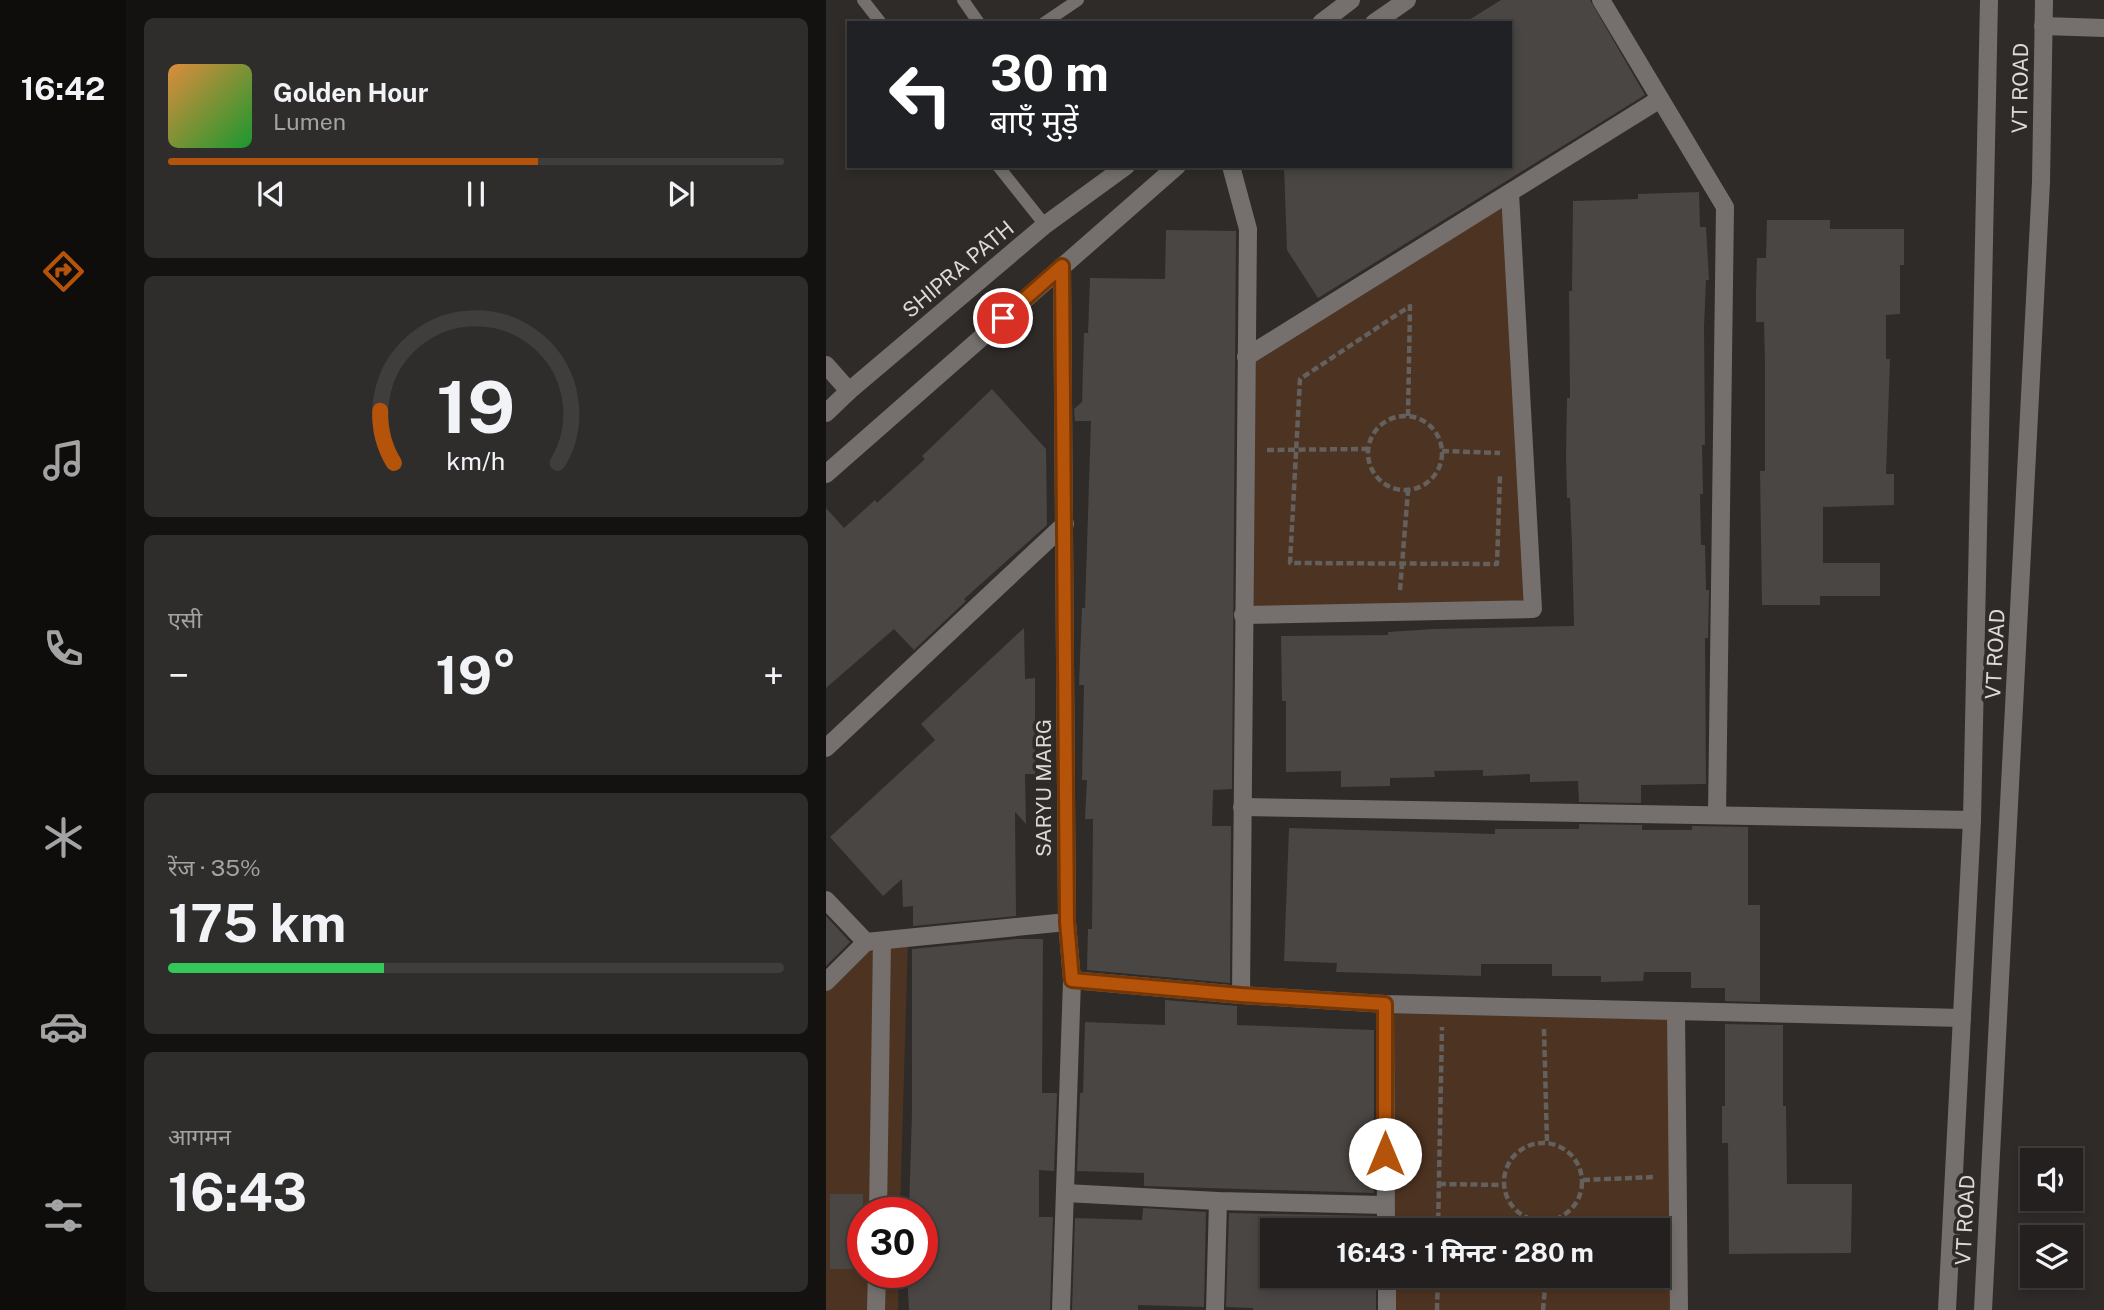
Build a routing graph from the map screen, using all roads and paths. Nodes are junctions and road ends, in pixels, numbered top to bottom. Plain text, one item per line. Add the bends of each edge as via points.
1 (863, 0) edge
2 (963, 0) edge
3 (1078, 0) edge
4 (1352, 0) edge
5 (1406, 0) edge
6 (1601, 0) edge
7 (1989, 0) edge
8 (2043, 0) edge
9 (879, 21) edge
10 (978, 21) edge
11 (1047, 21) edge
12 (1324, 21) edge
13 (1377, 21) edge
14 (2043, 26) junction
15 (2104, 28) edge
16 (1660, 99) junction
17 (1000, 168) edge
18 (1123, 168) edge
19 (1175, 168) edge
20 (1232, 168) edge
21 (1510, 193) junction
22 (1045, 225) junction
23 (1062, 266) junction
24 (1246, 358) junction
25 (826, 365) edge
26 (849, 391) junction
27 (826, 413) edge
28 (1408, 416) junction
29 (1367, 449) junction
30 (1245, 450) junction
31 (1296, 450) junction
32 (1442, 451) junction
33 (826, 474) edge
34 (1408, 491) junction
35 (1065, 524) junction
36 (1402, 563) junction
37 (1399, 612) junction
38 (1243, 615) junction
39 (828, 741) edge
40 (1242, 807) junction
41 (1717, 815) junction
42 (1972, 820) junction
43 (826, 900) edge
44 (1067, 922) junction
45 (874, 942) junction
46 (1072, 980) junction
47 (826, 982) edge
48 (1241, 995) junction
49 (1385, 1004) junction
50 (1442, 1005) junction
51 (1544, 1007) junction
52 (1676, 1011) junction
53 (1962, 1018) junction
54 (1547, 1143) junction
55 (1659, 1177) dead end
56 (1583, 1180) junction
57 (1439, 1184) junction
58 (1504, 1185) junction
59 (1065, 1192) junction
60 (878, 1197) edge
61 (1218, 1201) junction
62 (1385, 1205) junction
63 (1386, 1218) edge
64 (1438, 1218) edge
65 (1527, 1218) edge
66 (1560, 1218) edge
67 (877, 1288) edge
68 (1387, 1288) edge
69 (1438, 1288) edge
70 (1545, 1288) edge
71 (876, 1310) edge
72 (1061, 1310) edge
73 (1215, 1310) edge
74 (1387, 1310) edge
75 (1437, 1310) edge
76 (1544, 1310) edge
77 (1679, 1310) edge
78 (1947, 1310) edge
79 (1983, 1310) edge

1 - 9 lane
2 - 10 lane
3 - 11 lane
4 - 12 street
5 - 13 street
6 - 16 street
7 - 42 street, VT ROAD
8 - 14 street, VT ROAD
14 - 15 street
14 - 79 street, VT ROAD via 2039,210
16 - 21 street
16 - 41 street via 1725,207
17 - 22 lane
18 - 22 street, SHIPRA PATH
19 - 23 street
20 - 24 street via 1248,229
21 - 24 street
21 - 37 street via 1533,609
22 - 26 street, SHIPRA PATH
23 - 33 street
23 - 35 street, SARYU MARG
24 - 30 street
25 - 26 street
26 - 27 street, SHIPRA PATH
28 - 29 path via 1396,416 1376,428
28 - 31 path via 1410,306 1300,379
28 - 32 path via 1419,418 1435,431
29 - 31 path
29 - 34 path via 1371,471 1378,480
30 - 31 path
30 - 38 street
31 - 36 path via 1290,563
32 - 34 path via 1437,473
32 - 36 path via 1500,452 1497,564
34 - 36 path
35 - 39 street
35 - 44 street, SARYU MARG
36 - 37 path
37 - 38 street
38 - 40 street
40 - 41 street
40 - 48 street
41 - 42 street
42 - 53 street, VT ROAD
43 - 45 street
44 - 45 street
44 - 46 street, SARYU MARG
45 - 47 street
45 - 60 street
46 - 48 street
46 - 59 street, SARYU MARG
48 - 49 street
49 - 50 street
49 - 62 street
50 - 51 street
50 - 57 path
51 - 52 street
51 - 54 path
52 - 53 street
52 - 77 street
53 - 78 street, VT ROAD
54 - 56 path via 1576,1159
54 - 58 path via 1534,1144 1511,1159
55 - 56 path
56 - 66 path via 1582,1192 1570,1212
57 - 58 path
57 - 64 path
58 - 65 path via 1514,1209
59 - 61 street
59 - 72 street, SARYU MARG
61 - 62 street
61 - 73 street
62 - 63 street
67 - 71 street
68 - 74 street
69 - 75 path
70 - 76 path

